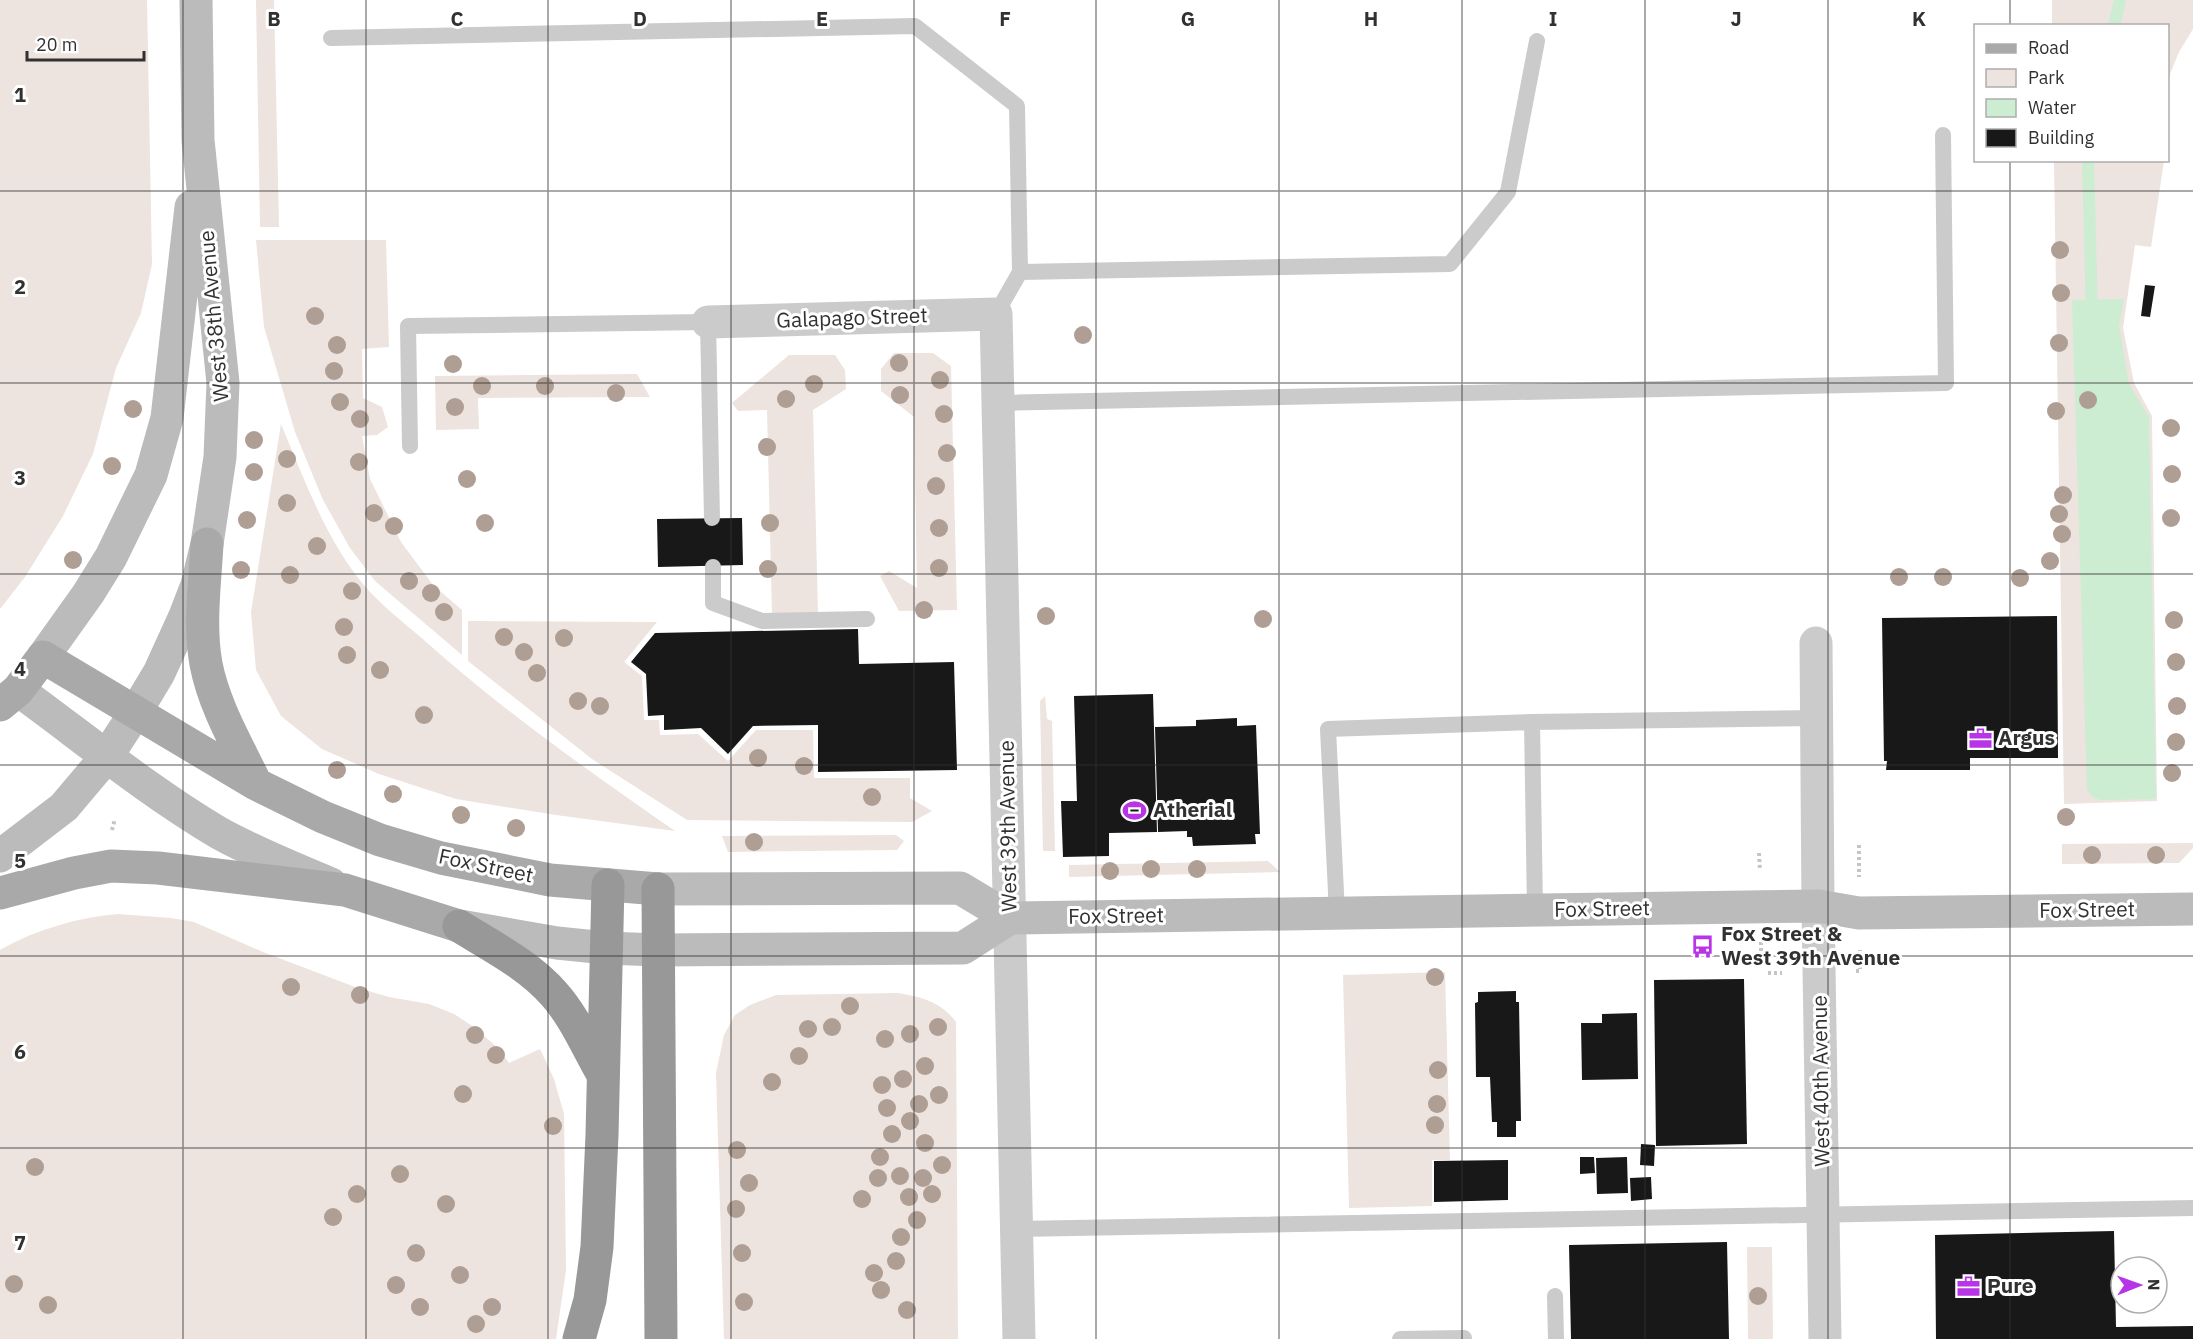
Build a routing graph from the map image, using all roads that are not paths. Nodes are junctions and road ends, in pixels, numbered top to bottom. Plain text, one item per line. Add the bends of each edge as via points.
1 (196, 0) edge
2 (331, 38) dead end
3 (1537, 41) dead end
4 (1943, 135) dead end
5 (198, 140) junction
6 (1020, 272) junction
7 (996, 314) junction
8 (708, 322) junction
9 (998, 403) junction
10 (410, 446) dead end
11 (712, 518) dead end
12 (207, 544) junction
13 (713, 567) dead end
14 (867, 619) dead end
15 (1816, 643) dead end
16 (43, 657) junction
17 (9, 697) edge
18 (135, 713) junction
19 (1816, 718) junction
20 (1532, 722) junction
21 (107, 756) junction
22 (256, 784) junction
23 (0, 856) edge
24 (608, 885) junction
25 (658, 889) junction
26 (345, 890) junction
27 (0, 893) edge
28 (1818, 906) junction
29 (2193, 909) edge
30 (1535, 910) junction
31 (1337, 913) junction
32 (1010, 918) junction
33 (459, 926) junction
34 (606, 948) junction
35 (658, 950) junction
36 (602, 1075) junction
37 (2193, 1208) edge
38 (1823, 1215) junction
39 (1016, 1230) junction
40 (1555, 1296) dead end
41 (661, 1335) edge
42 (1464, 1338) edge
43 (579, 1339) edge
44 (1019, 1339) edge
45 (1400, 1339) edge
46 (1556, 1339) edge
47 (1825, 1339) edge

1 - 5 street, West 38th Avenue
2 - 6 lane via 915,26 1017,106
3 - 6 lane via 1508,192 1450,264
4 - 9 lane via 1946,383
5 - 12 street, West 38th Avenue via 223,383 220,457
5 - 16 street, West 38th Avenue via 167,418 154,464 111,557
6 - 7 lane
7 - 8 street, Galapago Street
7 - 9 street, West 39th Avenue
8 - 10 lane via 408,326
8 - 11 lane
9 - 32 street, West 39th Avenue
12 - 18 street, West 38th Avenue via 185,616
12 - 22 main road via 203,618 206,665 230,730
13 - 14 lane via 713,603 762,621
15 - 19 street, West 40th Avenue
16 - 17 main road
16 - 18 main road, Fox Street
17 - 21 street
18 - 21 street, West 38th Avenue
18 - 22 main road, Fox Street
19 - 20 lane
19 - 28 street, West 40th Avenue
20 - 30 lane
20 - 31 lane via 1329,729
21 - 23 street via 64,807
21 - 26 street via 220,833
22 - 24 main road, Fox Street via 332,821 441,858 550,880
24 - 25 main road, Fox Street
24 - 34 highway
25 - 32 street, Fox Street via 960,888
25 - 35 highway
26 - 27 main road via 111,866
26 - 33 main road
28 - 29 street, Fox Street via 1859,913
28 - 30 street, Fox Street
28 - 38 street, West 40th Avenue
30 - 31 street, Fox Street
31 - 32 street, Fox Street
32 - 35 street via 963,948
32 - 39 street, West 39th Avenue
33 - 34 street
33 - 36 highway via 535,975 554,994
34 - 35 street
34 - 36 highway
35 - 41 highway
36 - 43 highway via 597,1247 590,1300
37 - 38 lane
38 - 39 lane
38 - 47 street, West 40th Avenue
39 - 44 street, West 39th Avenue
40 - 46 lane
42 - 45 lane

